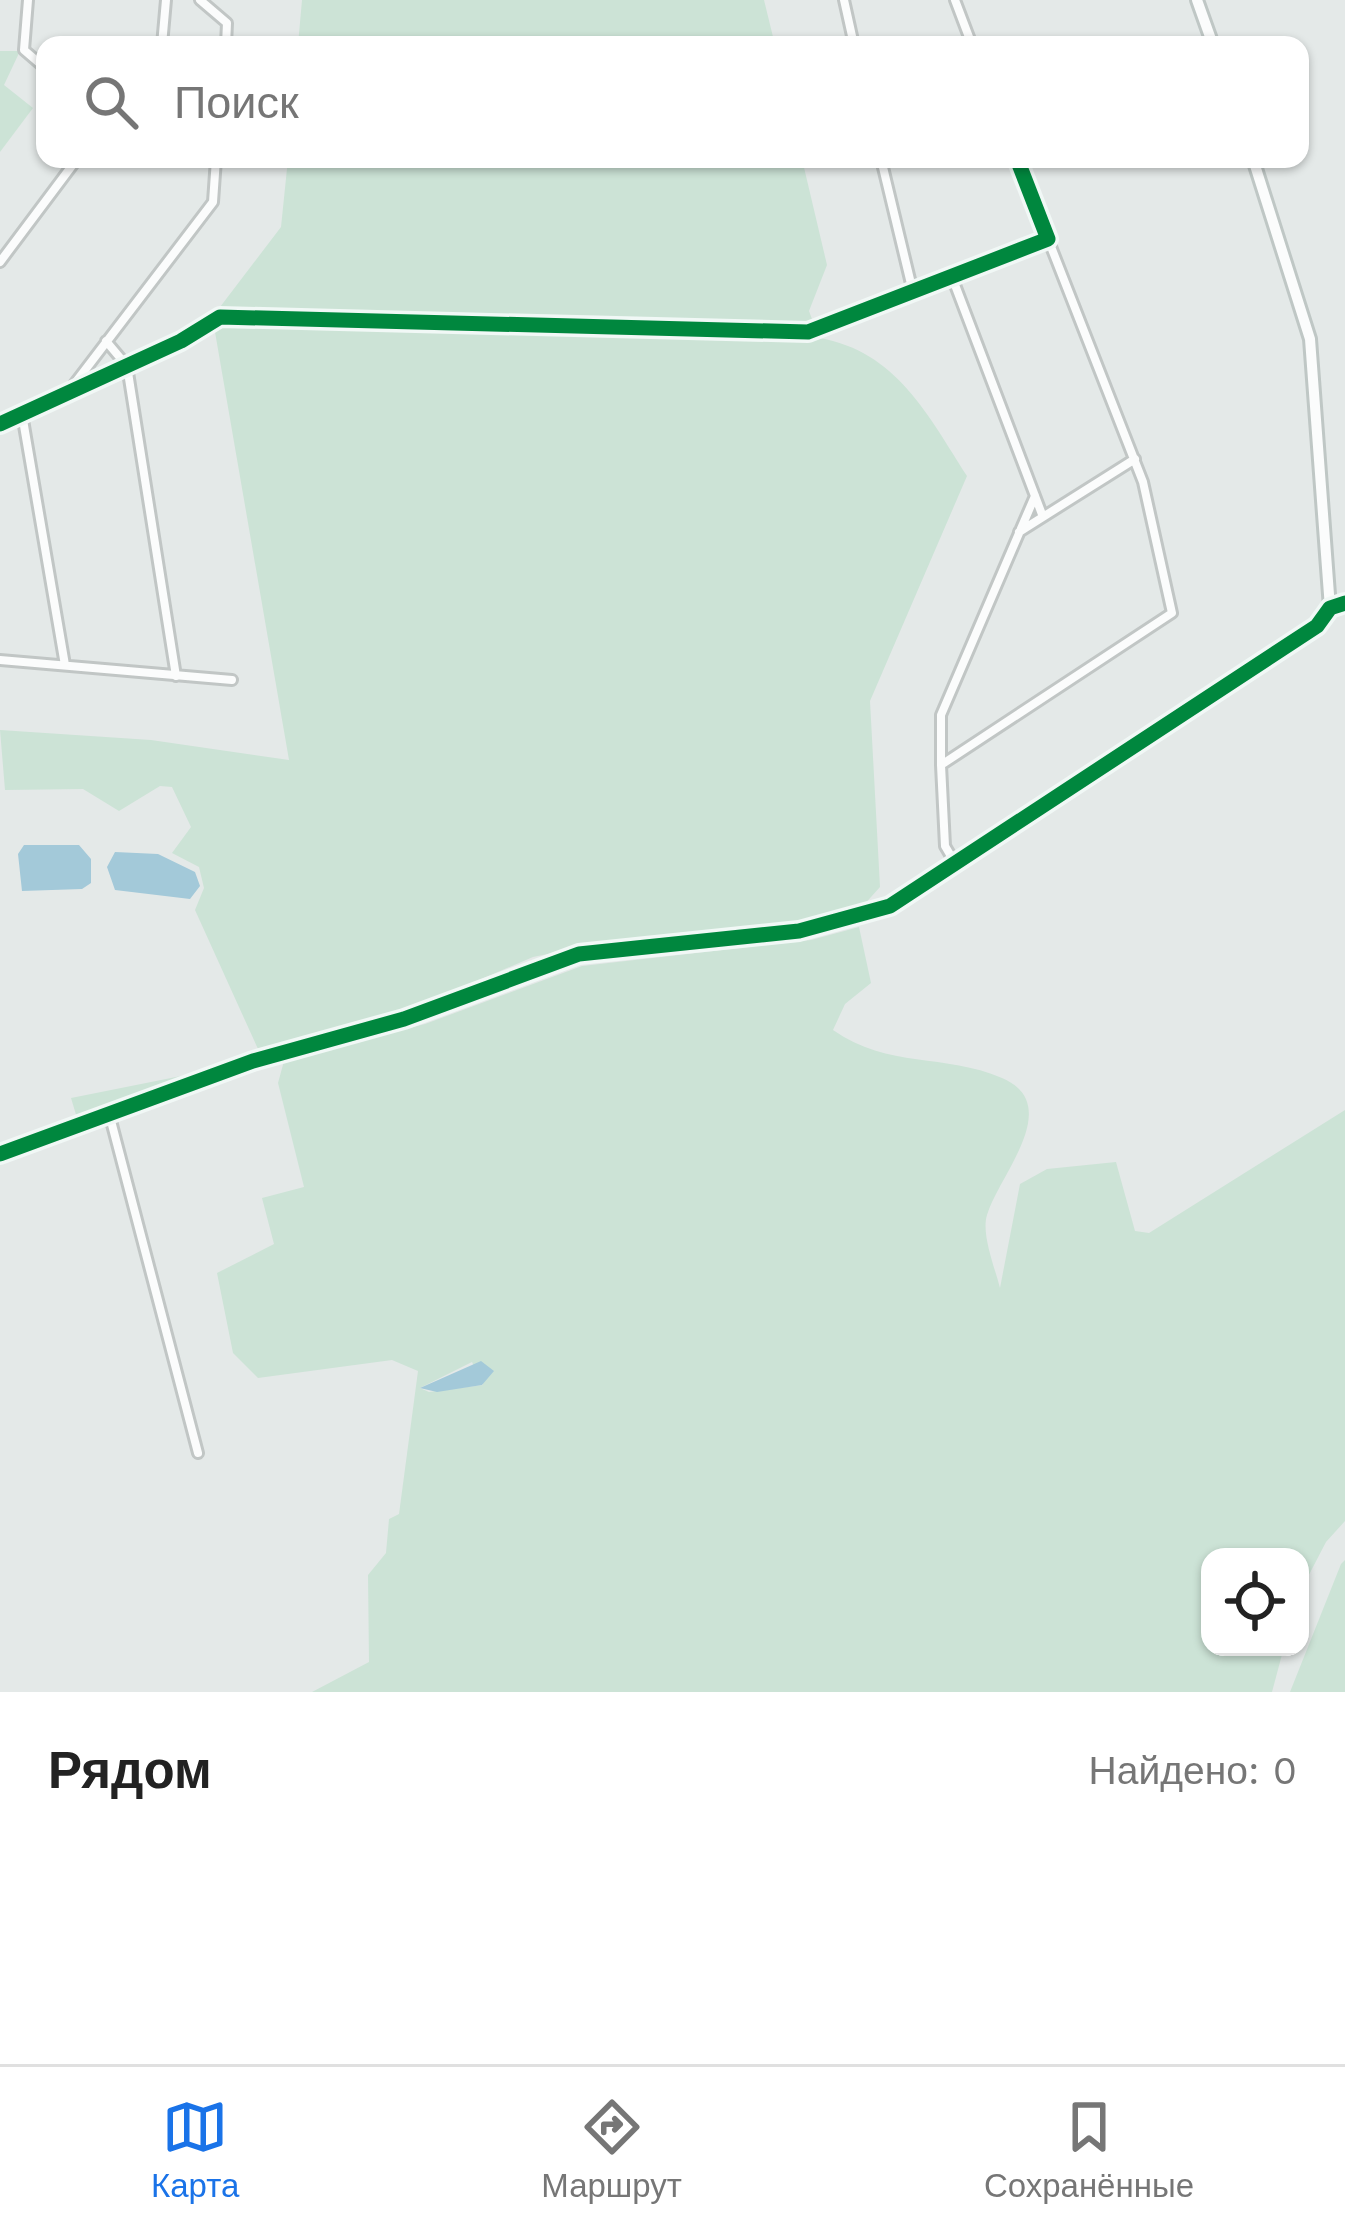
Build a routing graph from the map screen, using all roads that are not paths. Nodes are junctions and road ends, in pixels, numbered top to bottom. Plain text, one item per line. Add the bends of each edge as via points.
1 (28, 0) edge
2 (166, 0) edge
3 (200, 0) edge
4 (844, 0) edge
5 (955, 0) edge
6 (1197, 0) edge
7 (163, 36) edge
8 (226, 36) edge
9 (852, 36) edge
10 (969, 36) edge
11 (1211, 36) edge
12 (36, 60) edge
13 (70, 168) edge
14 (215, 168) edge
15 (883, 168) edge
16 (1020, 168) edge
17 (1256, 168) edge
18 (1048, 239) junction
19 (0, 262) edge
20 (952, 277) junction
21 (913, 292) junction
22 (106, 341) junction
23 (127, 366) junction
24 (67, 393) junction
25 (22, 414) junction
26 (0, 424) edge
27 (1135, 459) junction
28 (1035, 496) junction
29 (1043, 517) junction
30 (1019, 532) junction
31 (1345, 603) edge
32 (1330, 608) junction
33 (0, 660) edge
34 (65, 665) junction
35 (176, 676) junction
36 (232, 680) dead end
37 (940, 765) junction
38 (956, 863) junction
39 (110, 1118) junction
40 (0, 1154) edge
41 (198, 1454) dead end

1 - 12 street via 24,50
2 - 7 street
3 - 8 street via 227,23
4 - 9 street
5 - 10 street
6 - 11 street
13 - 19 street
14 - 22 street via 213,202
15 - 21 street
16 - 18 street
17 - 32 street via 1310,339
18 - 20 street
18 - 27 street
20 - 21 street
20 - 28 street
21 - 23 street via 801,333 220,317
22 - 23 street
22 - 24 street
23 - 24 street
23 - 35 street
24 - 25 street
25 - 26 street
25 - 34 street
27 - 29 street
27 - 37 street via 1172,613
28 - 29 street
28 - 30 street
29 - 30 street
30 - 37 street via 941,715
31 - 32 street
32 - 38 street via 1317,626
33 - 34 street
34 - 35 street
35 - 36 street
37 - 38 street via 945,846
38 - 39 street via 863,916 743,939 579,954 404,1019 253,1061
39 - 40 street
39 - 41 street

